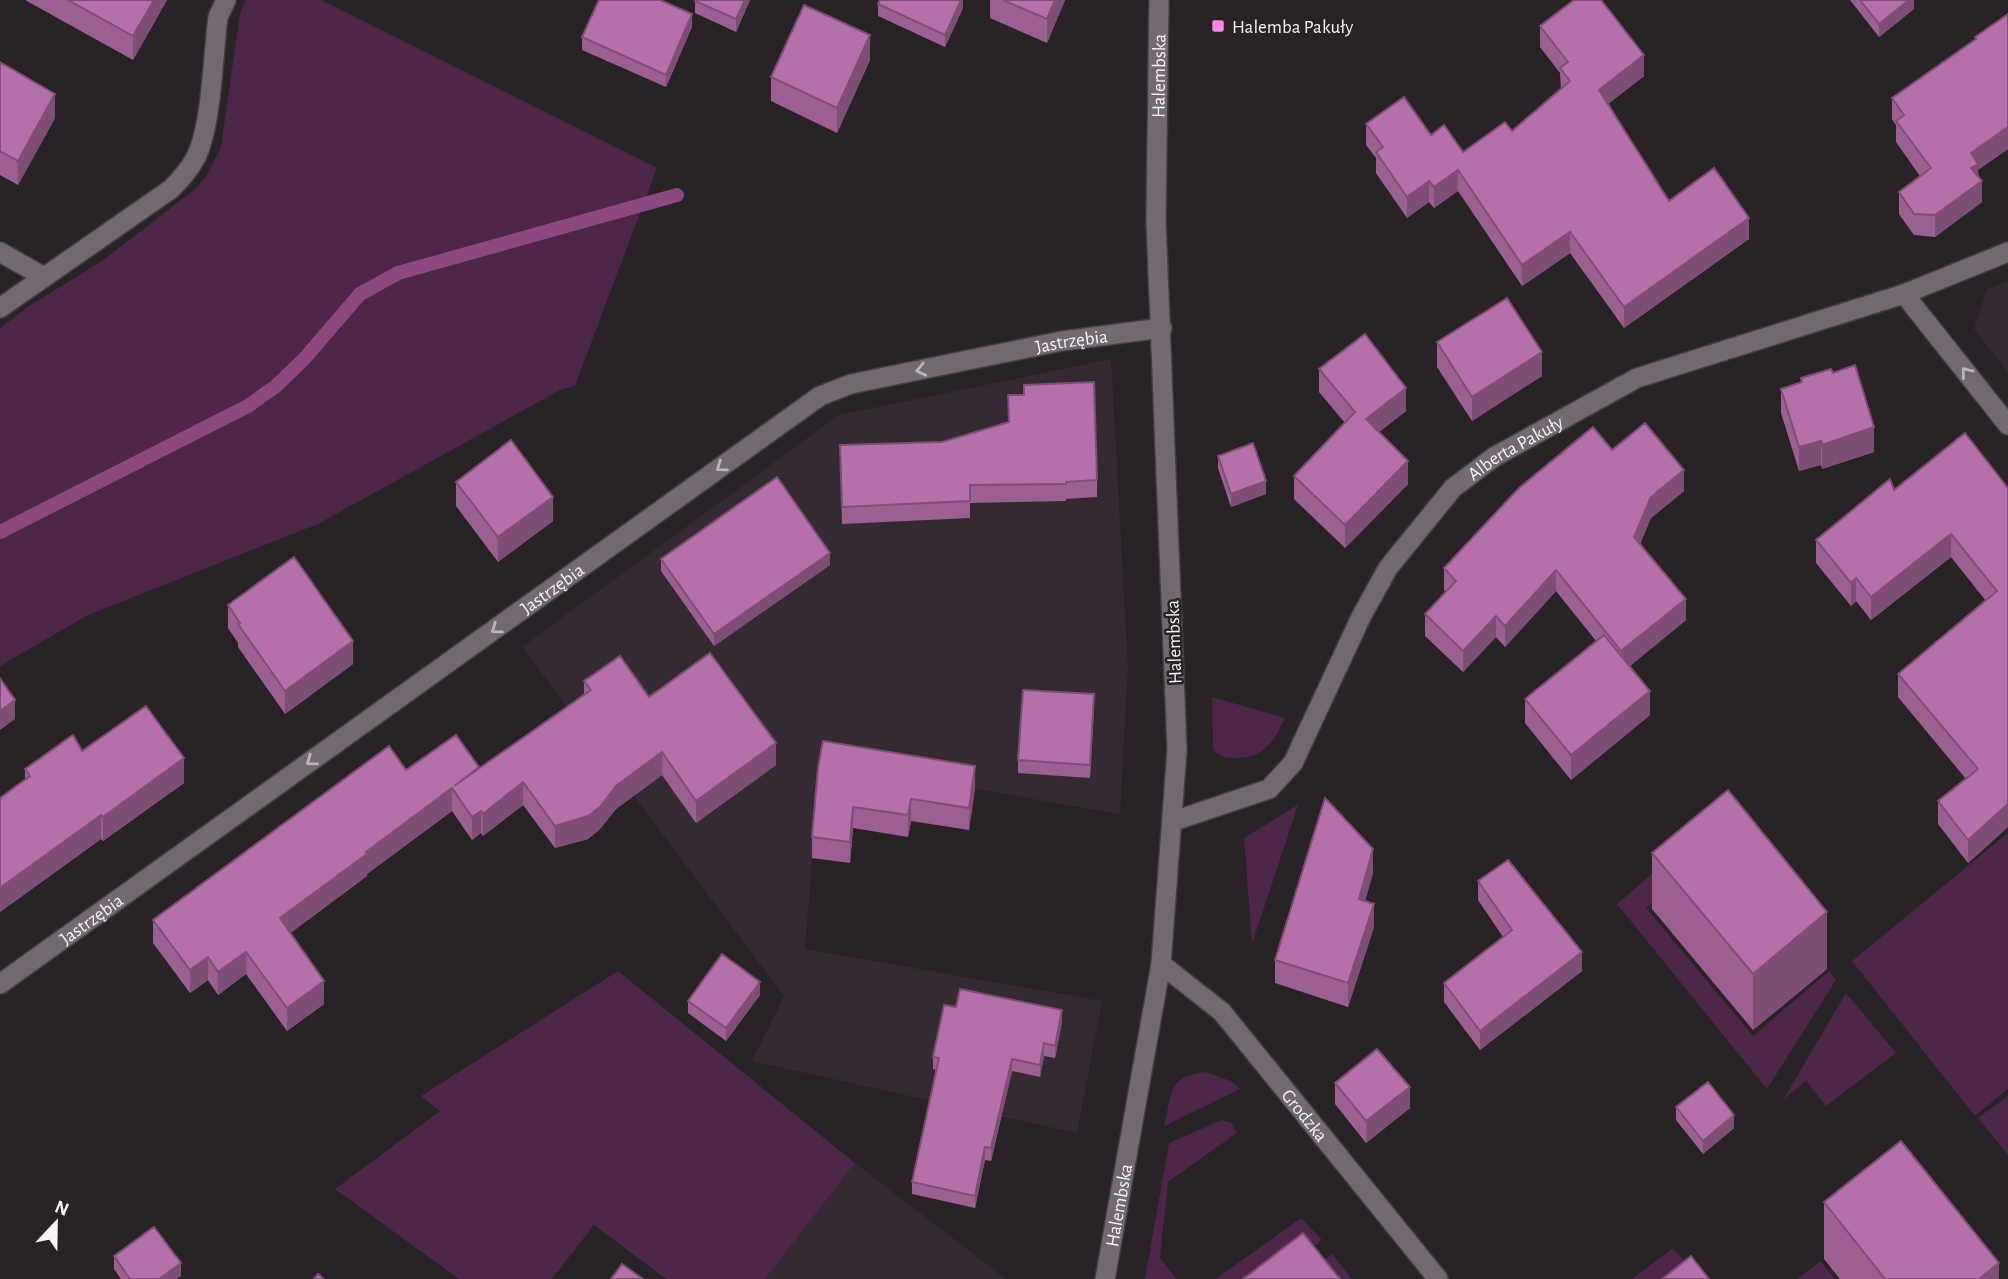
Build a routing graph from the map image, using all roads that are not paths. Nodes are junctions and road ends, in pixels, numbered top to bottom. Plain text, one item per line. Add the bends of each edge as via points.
1 (226, 0) edge
2 (1159, 0) edge
3 (0, 252) edge
4 (2008, 252) edge
5 (44, 277) junction
6 (1904, 294) junction
7 (0, 308) edge
8 (1162, 328) junction
9 (2008, 425) edge
10 (1174, 821) junction
11 (1161, 964) junction
12 (0, 984) edge
13 (1105, 1279) edge
14 (1438, 1279) edge

1 - 5 street via 218,17 204,136 195,158 171,190
2 - 8 street, Halembska via 1156,221
3 - 5 street
4 - 6 street, Alberta Pakuły
5 - 7 street
9 -> 6 street
6 - 10 street, Alberta Pakuły via 1637,378 1494,457 1453,488 1388,568 1282,777 1269,789
8 - 10 street, Halembska via 1177,750
8 -> 12 street, Jastrzębia via 1062,341 850,384 820,396
10 - 11 street, Halembska
11 - 13 street, Halembska
11 - 14 street, Grodzka via 1222,1012

